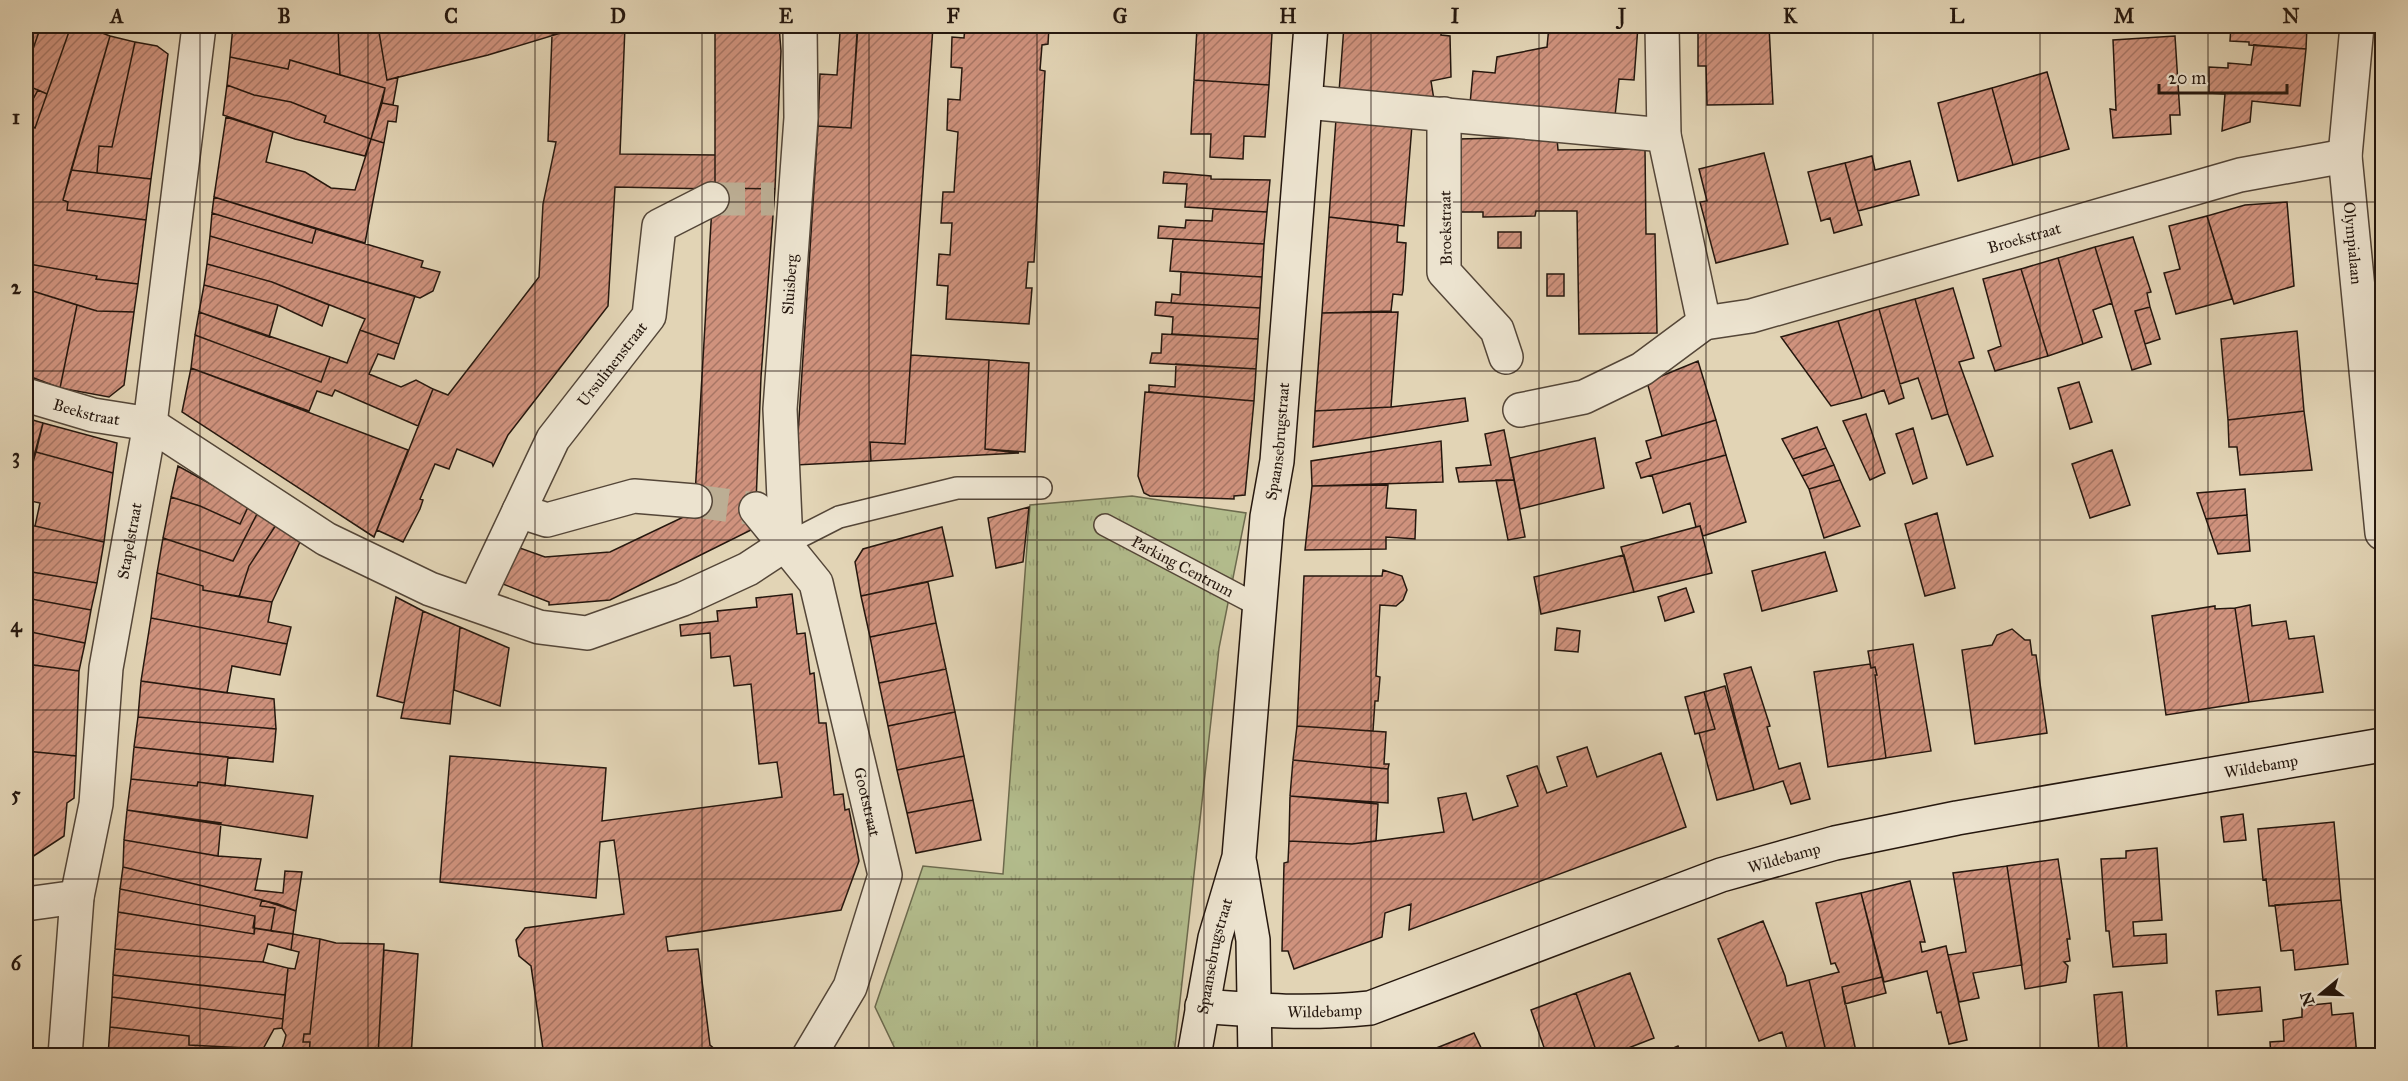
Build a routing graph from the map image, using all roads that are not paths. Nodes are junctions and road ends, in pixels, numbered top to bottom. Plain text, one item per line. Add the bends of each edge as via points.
1 (199, 26) edge
2 (800, 26) edge
3 (1311, 26) edge
4 (1662, 26) edge
5 (2357, 26) edge
6 (1306, 102) junction
7 (1444, 114) junction
8 (1664, 135) junction
9 (2345, 156) junction
10 (712, 199) tunnel mouth
11 (1704, 323) junction
12 (1506, 357) dead end
13 (26, 395) edge
14 (1520, 410) dead end
15 (150, 424) junction
16 (1041, 489) dead end
17 (695, 501) tunnel mouth
18 (756, 509) tunnel mouth
19 (519, 511) junction
20 (1106, 525) dead end
21 (2382, 532) edge
22 (786, 544) junction
23 (475, 604) junction
24 (1261, 607) junction
25 (2382, 745) edge
26 (1239, 856) junction
27 (76, 897) junction
28 (26, 904) edge
29 (1202, 1006) junction
30 (1255, 1010) junction
31 (66, 1056) edge
32 (809, 1056) edge
33 (1194, 1056) edge
34 (1255, 1056) edge

1 - 15 street, Stapelstraat
2 - 22 street, Sluisberg via 801,118 785,198 780,409
3 - 6 street, Spaansebrugstraat
4 - 8 street
5 - 9 street, Olympialaan
6 - 7 street
6 - 24 street, Spaansebrugstraat
7 - 8 street
7 - 12 street, Broekstraat via 1444,272 1497,330
8 - 11 street
9 - 11 street, Broekstraat via 2240,175 1751,316
9 - 21 street, Olympialaan
10 - 19 street, Ursulinenstraat via 659,226 649,316 553,439
11 - 14 street, Broekstraat via 1642,369 1594,392
13 - 15 street, Beekstraat via 93,415
15 - 23 street via 326,539 430,589
15 - 27 street, Stapelstraat via 106,668 96,804
16 - 22 lane via 957,488 839,517
17 - 19 street via 634,496 547,520
18 - 22 street
19 - 23 street, Ursulinenstraat
20 - 24 lane, Parking Centrum
22 - 23 street via 748,569 683,599 587,633 539,627
22 - 32 street, Gootstraat via 816,583 885,875 850,987
24 - 26 street, Spaansebrugstraat
25 - 30 street, Wildebamp via 1968,816 1835,843 1721,875 1370,1008 1316,1013
26 - 29 street, Spaansebrugstraat via 1215,938
26 - 30 street, Spaansebrugstraat via 1253,940
27 - 28 street
27 - 31 street, Stapelstraat
29 - 30 street, Wildebamp
29 - 33 street, Spaansebrugstraat
30 - 34 street, Spaansebrugstraat

